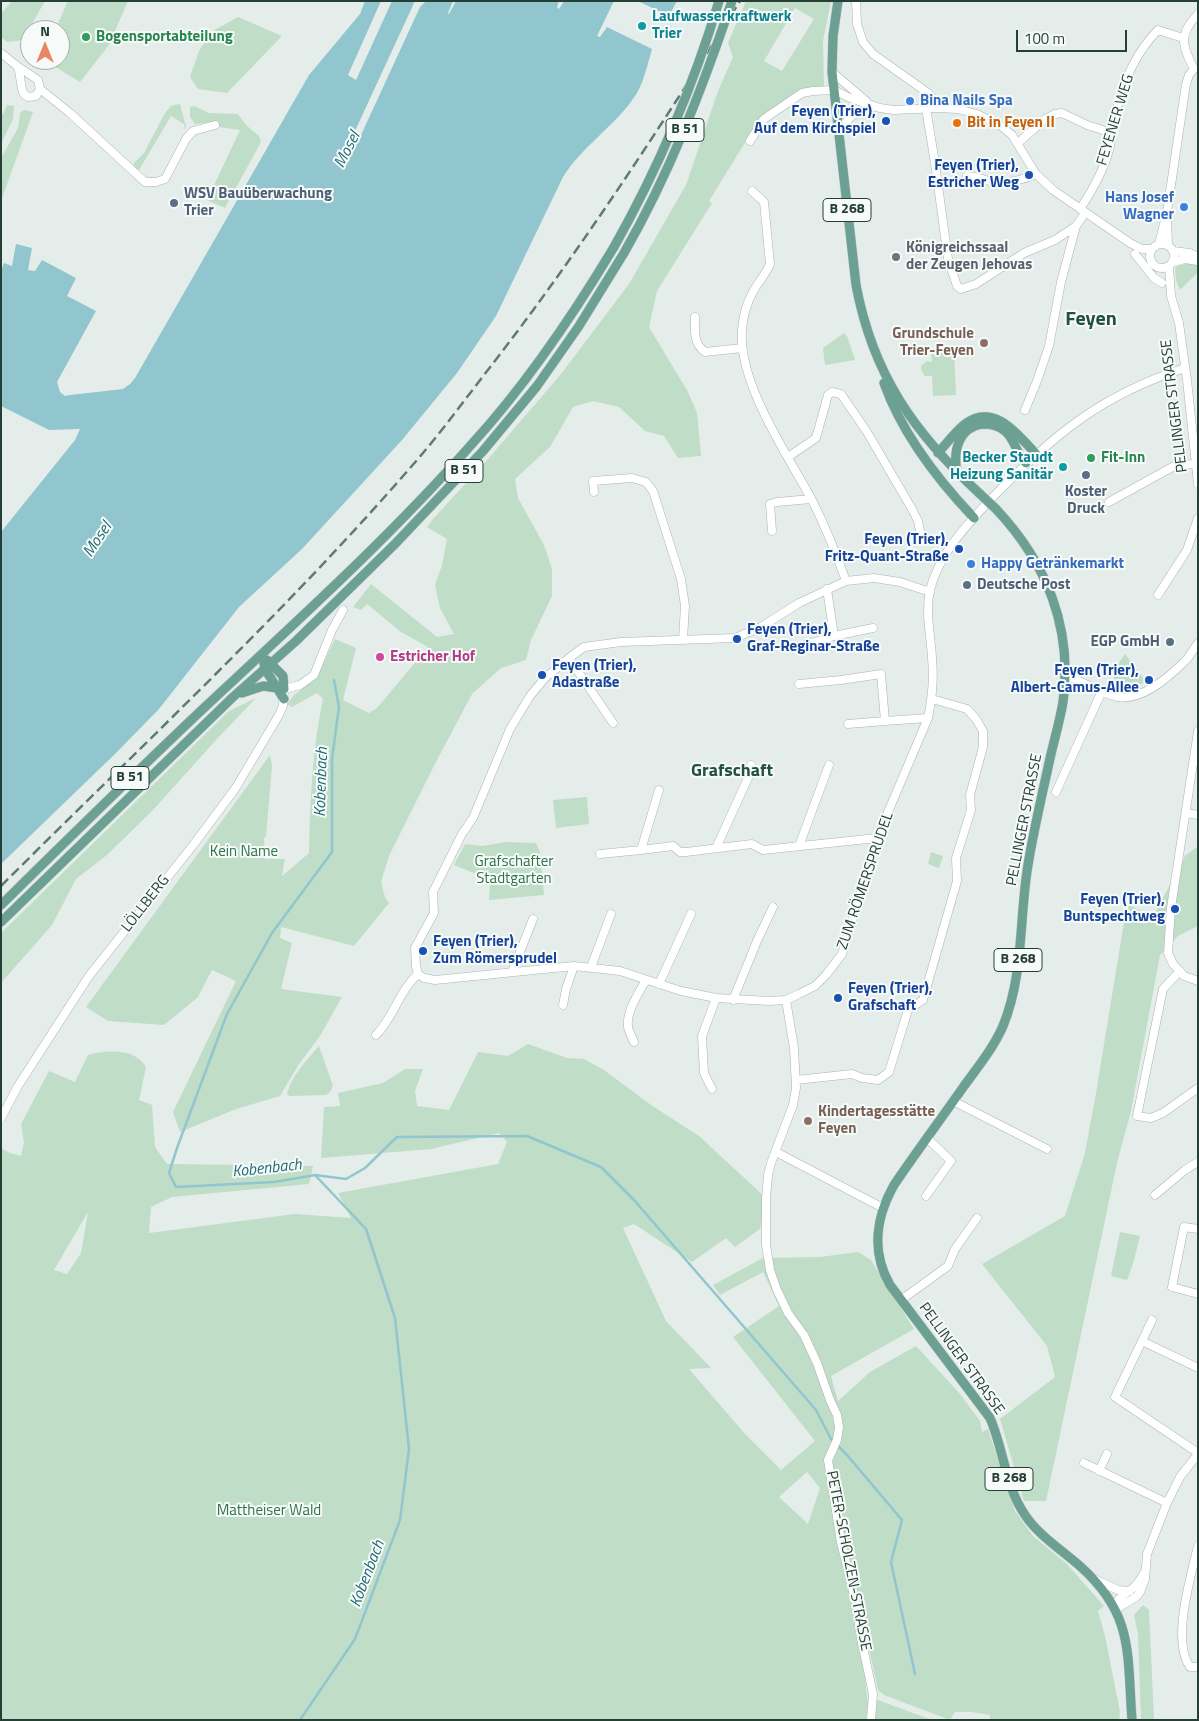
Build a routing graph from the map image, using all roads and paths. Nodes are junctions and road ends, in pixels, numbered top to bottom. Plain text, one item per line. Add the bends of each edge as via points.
1 (719, 1) edge
2 (732, 1) edge
3 (838, 1) edge
4 (856, 1) edge
5 (1198, 14) edge
6 (1183, 38) junction
7 (1, 53) edge
8 (17, 66) junction
9 (1196, 69) edge
10 (832, 72) junction
11 (32, 75) junction
12 (21, 83) junction
13 (40, 89) junction
14 (834, 90) junction
15 (873, 107) junction
16 (926, 108) junction
17 (936, 108) junction
18 (215, 125) dead end
19 (1112, 133) junction
20 (839, 135) junction
21 (750, 141) dead end
22 (1018, 143) junction
23 (1036, 174) junction
24 (967, 176) dead end
25 (752, 191) dead end
26 (1083, 211) junction
27 (1167, 212) junction
28 (1076, 226) junction
29 (1121, 238) junction
30 (1055, 240) junction
31 (1155, 247) junction
32 (1171, 248) junction
33 (1070, 249) junction
34 (1135, 254) junction
35 (1198, 257) edge
36 (1151, 260) junction
37 (1198, 261) edge
38 (1171, 264) junction
39 (1158, 267) junction
40 (1162, 282) junction
41 (1171, 296) junction
42 (695, 317) dead end
43 (742, 348) junction
44 (880, 366) junction
45 (1185, 368) junction
46 (1024, 410) dead end
47 (938, 453) junction
48 (1036, 454) junction
49 (788, 457) junction
50 (1026, 463) junction
51 (1196, 464) junction
52 (957, 473) junction
53 (1198, 484) edge
54 (594, 492) dead end
55 (811, 498) junction
56 (1109, 502) dead end
57 (974, 518) junction
58 (1198, 518) edge
59 (772, 531) dead end
60 (920, 531) dead end
61 (846, 581) junction
62 (827, 589) junction
63 (930, 592) junction
64 (1158, 595) dead end
65 (343, 610) dead end
66 (873, 628) dead end
67 (834, 636) junction
68 (683, 639) junction
69 (1198, 643) edge
70 (795, 648) dead end
71 (262, 654) junction
72 (569, 658) junction
73 (268, 666) junction
74 (283, 676) junction
75 (1065, 677) junction
76 (799, 684) dead end
77 (300, 685) junction
78 (281, 688) junction
79 (1102, 691) junction
80 (232, 697) junction
81 (284, 698) joint
82 (932, 699) junction
83 (928, 718) junction
84 (885, 721) junction
85 (613, 723) dead end
86 (848, 724) dead end
87 (1198, 731) edge
88 (751, 765) dead end
89 (829, 765) dead end
90 (659, 790) dead end
91 (1056, 792) dead end
92 (1186, 813) junction
93 (1198, 814) edge
94 (878, 838) junction
95 (799, 846) junction
96 (716, 848) junction
97 (641, 850) junction
98 (600, 854) dead end
99 (1, 905) edge
100 (773, 907) dead end
101 (612, 914) dead end
102 (691, 914) dead end
103 (533, 919) dead end
104 (1, 922) edge
105 (574, 966) junction
106 (591, 967) junction
107 (1180, 971) junction
108 (512, 972) junction
109 (418, 974) junction
110 (646, 980) junction
111 (1198, 981) edge
112 (659, 984) junction
113 (716, 998) junction
114 (733, 1000) junction
115 (786, 1000) junction
116 (563, 1006) dead end
117 (376, 1035) dead end
118 (634, 1042) dead end
119 (796, 1080) junction
120 (1198, 1088) edge
121 (712, 1089) dead end
122 (953, 1101) junction
123 (1, 1118) edge
124 (927, 1138) junction
125 (1047, 1150) dead end
126 (776, 1152) junction
127 (1198, 1162) edge
128 (926, 1196) dead end
129 (1155, 1196) dead end
130 (882, 1208) junction
131 (977, 1218) dead end
132 (1198, 1229) edge
133 (1198, 1294) edge
134 (901, 1300) junction
135 (1152, 1320) dead end
136 (1142, 1342) junction
137 (1198, 1368) edge
138 (1107, 1454) dead end
139 (1198, 1454) edge
140 (1084, 1464) dead end
141 (1099, 1471) junction
142 (1166, 1503) junction
143 (1198, 1546) edge
144 (1145, 1571) junction
145 (1094, 1578) junction
146 (1130, 1591) junction
147 (1116, 1609) junction
148 (1198, 1667) edge
149 (870, 1720) edge
150 (1132, 1720) edge

1 - 71 main road, B 51, bridge via 672,130 644,191 614,247 564,327 472,445 360,560
2 - 73 main road, B 51, bridge via 704,83 676,150 624,253 579,326 483,451 395,544
3 - 10 main road, B 268
4 - 17 street via 857,24 863,42 873,54 928,93
5 - 6 street
6 - 9 street via 1188,58
6 - 19 street, FEYENER WEG via 1158,30 1142,49 1126,79
7 - 8 street
8 - 11 street
8 - 12 street
9 - 27 street via 1186,84
10 - 14 main road, B 268
10 - 15 street
11 - 12 street
11 - 13 street via 39,82
12 - 13 street via 22,91 28,96 36,96
13 - 18 street via 145,182 165,179 193,131
14 - 15 street, PELLINGER STRASSE
14 - 20 main road, B 268
14 - 21 street, PELLINGER STRASSE via 802,93 764,119
15 - 16 street, PELLINGER STRASSE via 894,110
15 - 20 street, PELLINGER STRASSE via 850,117
16 - 17 street, PELLINGER STRASSE
16 - 30 street via 944,237 957,286 961,289 976,284 1024,253
17 - 22 street, PELLINGER STRASSE via 958,109 990,119
19 - 22 street via 1062,113 1045,119
19 - 26 street, FEYENER WEG via 1108,152
20 - 44 main road, B 268 via 856,285
22 - 23 street, PELLINGER STRASSE
23 - 24 street via 1010,182
23 - 26 street, PELLINGER STRASSE
25 - 43 street via 764,202 770,264 746,307
26 - 28 street, FEYENER WEG
26 - 29 street, PELLINGER STRASSE
27 - 31 street
27 - 32 street, PELLINGER STRASSE
28 - 30 street
28 - 33 street
29 - 31 street, PELLINGER STRASSE via 1142,248
29 - 34 street, PELLINGER STRASSE
30 - 33 street via 1065,243
31 - 32 street, PELLINGER STRASSE
31 - 36 street
32 - 35 street, PELLINGER STRASSE
32 - 38 street, PELLINGER STRASSE
33 - 46 street via 1049,346
34 - 36 street, PELLINGER STRASSE
34 - 40 street, PELLINGER STRASSE via 1154,278
36 - 39 street
37 - 38 street via 1185,259
38 - 39 street
38 - 41 street, PELLINGER STRASSE
39 - 40 street, PELLINGER STRASSE
40 - 41 street, PELLINGER STRASSE
41 - 45 street, PELLINGER STRASSE via 1179,323
42 - 43 street via 698,347 705,352
43 - 49 street via 754,390
44 - 47 main road, B 268 via 910,418
44 - 57 main road via 884,385 910,435 940,480
45 - 48 street, ZUM RÖMERSPRUDEL via 1107,402 1078,420
45 - 51 street, PELLINGER STRASSE
47 - 48 main road via 966,423 991,418 1010,427
47 - 52 main road, B 268
48 - 50 street, ZUM RÖMERSPRUDEL
49 - 55 street
49 - 60 street via 816,438 828,395 838,392 867,432 912,509
50 - 52 main road via 1011,436 998,426 985,424 962,435 955,454
50 - 57 street, ZUM RÖMERSPRUDEL
51 - 53 street, PELLINGER STRASSE
51 - 56 street via 1176,466
52 - 75 main road, B 268, bridge via 996,510 1023,542 1046,582 1061,625
54 - 68 street via 593,481 632,478 646,482 653,491 681,578 685,606
55 - 59 street via 770,504
55 - 61 street
57 - 63 street, ZUM RÖMERSPRUDEL via 947,550
58 - 64 street via 1187,550
61 - 62 street
61 - 63 street via 874,578
62 - 67 street
62 - 68 street via 761,627 735,638
63 - 82 street, ZUM RÖMERSPRUDEL
65 - 77 street via 314,675
66 - 67 street
67 - 70 street
68 - 72 street via 584,647
69 - 79 street via 1184,662 1144,694 1124,698
71 - 73 main road
71 - 99 main road, B 51
72 - 85 street
72 - 109 street via 530,696 510,729 473,818 433,892 434,913 415,948
73 - 74 main road
73 - 78 main road
73 - 80 main road, B 51
74 - 77 street
74 - 78 main road
75 - 79 street
75 - 122 main road, PELLINGER STRASSE / B 268 via 1060,717 1027,867 1016,979 1010,1007 984,1058
76 - 84 street via 881,674
77 - 78 street
78 - 80 main road via 258,686
78 - 81 main road
79 - 91 street, PELLINGER STRASSE
80 - 104 main road, B 51
81 - 123 street, LÖLLBERG via 280,715 235,789 89,976
82 - 83 street, ZUM RÖMERSPRUDEL
82 - 119 street via 972,714 982,731 983,746 970,795 971,810 956,858 957,882 923,1000 908,1010 888,1072 878,1080 852,1074
83 - 84 street
83 - 94 street, ZUM RÖMERSPRUDEL
84 - 86 street
87 - 92 street
88 - 96 street
89 - 95 street
90 - 97 street
92 - 93 street
92 - 107 street via 1171,908 1168,953
94 - 95 street
94 - 115 street, ZUM RÖMERSPRUDEL via 842,954 815,986
95 - 96 street via 763,850 752,844
96 - 97 street via 686,852 680,852 673,846
97 - 98 street
100 - 114 street
101 - 106 street
102 - 112 street
103 - 108 street
105 - 106 street, ZUM RÖMERSPRUDEL
105 - 108 street, ZUM RÖMERSPRUDEL
105 - 116 street
106 - 110 street, ZUM RÖMERSPRUDEL via 620,971
107 - 111 street
107 - 120 street via 1163,990 1137,1116 1151,1118 1163,1113
108 - 109 street, ZUM RÖMERSPRUDEL via 435,980
109 - 117 street
110 - 112 street, ZUM RÖMERSPRUDEL
110 - 118 street via 628,1022
112 - 113 street, ZUM RÖMERSPRUDEL
113 - 114 street, ZUM RÖMERSPRUDEL
113 - 121 street via 702,1036 704,1073
114 - 115 street, ZUM RÖMERSPRUDEL
115 - 119 street, PETER-SCHOLZEN-STRASSE
119 - 126 street, PETER-SCHOLZEN-STRASSE via 793,1105
122 - 124 main road, PELLINGER STRASSE / B 268
122 - 125 street
124 - 128 street via 951,1161
124 - 130 main road, PELLINGER STRASSE / B 268 via 894,1184
126 - 130 street
126 - 149 street, PETER-SCHOLZEN-STRASSE via 768,1175 766,1198 766,1245 770,1270 788,1313 804,1335 817,1363 837,1415 837,1440 828,1460 841,1542 873,1694
127 - 129 street
130 - 134 main road, PELLINGER STRASSE / B 268 via 878,1237 880,1258 888,1280
131 - 134 street, PELLINGER STRASSE via 955,1249 948,1266
132 - 133 street via 1184,1227 1172,1287
134 - 145 main road, PELLINGER STRASSE / B 268 via 990,1418 1014,1496 1025,1515 1041,1533
135 - 136 street
136 - 137 street
136 - 139 street via 1115,1397
138 - 141 street
139 - 142 street
140 - 141 street
141 - 142 street
142 - 144 street via 1147,1554
143 - 148 street via 1182,1630 1185,1660 1190,1667
144 - 146 street
144 - 147 street via 1140,1592
145 - 146 street via 1118,1590
145 - 147 main road, PELLINGER STRASSE / B 268
146 - 147 street via 1118,1599
147 - 150 main road, PELLINGER STRASSE / B 268 via 1126,1644

